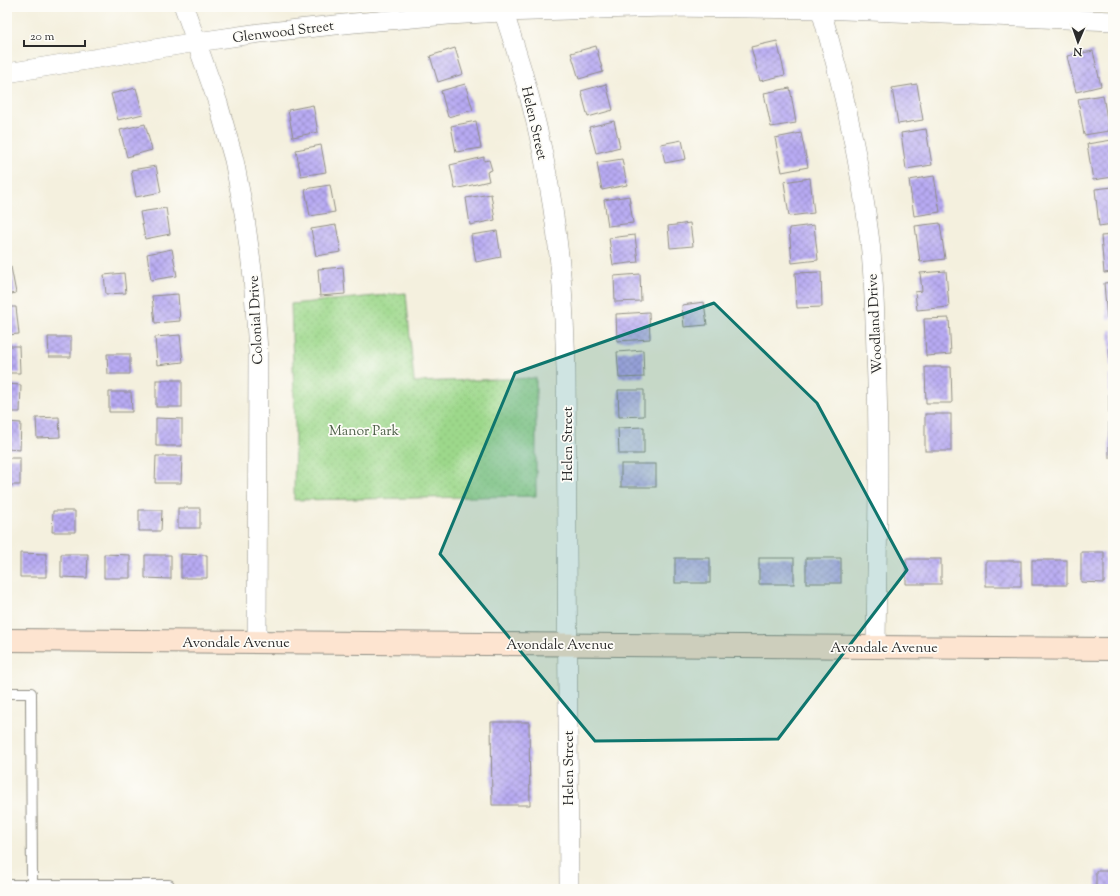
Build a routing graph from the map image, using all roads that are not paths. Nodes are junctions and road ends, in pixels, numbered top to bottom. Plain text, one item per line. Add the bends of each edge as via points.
1 (184, 7) edge
2 (820, 8) edge
3 (502, 10) edge
4 (1113, 21) edge
5 (197, 42) junction
6 (7, 73) edge
7 (7, 640) edge
8 (258, 642) junction
9 (567, 644) junction
10 (876, 647) junction
11 (1113, 649) edge
12 (7, 693) edge
13 (7, 885) edge
14 (32, 885) junction
15 (169, 885) dead end
16 (569, 889) edge

1 - 5 street, Colonial Drive
2 - 3 street, Glenwood Street
2 - 4 street, Glenwood Street
2 - 10 street, Woodland Drive via 850,122 863,188 870,244 878,406
3 - 5 street, Glenwood Street via 354,23
3 - 9 street, Helen Street via 524,77 540,142 553,208 561,274 566,369
5 - 6 street, Glenwood Street
5 - 8 street, Colonial Drive via 234,160 253,277 258,351
7 - 8 street, Avondale Avenue
8 - 9 street, Avondale Avenue
9 - 10 street, Avondale Avenue
9 - 16 street, Helen Street
10 - 11 street, Avondale Avenue
12 - 14 lane via 31,693
13 - 14 lane
14 - 15 lane

